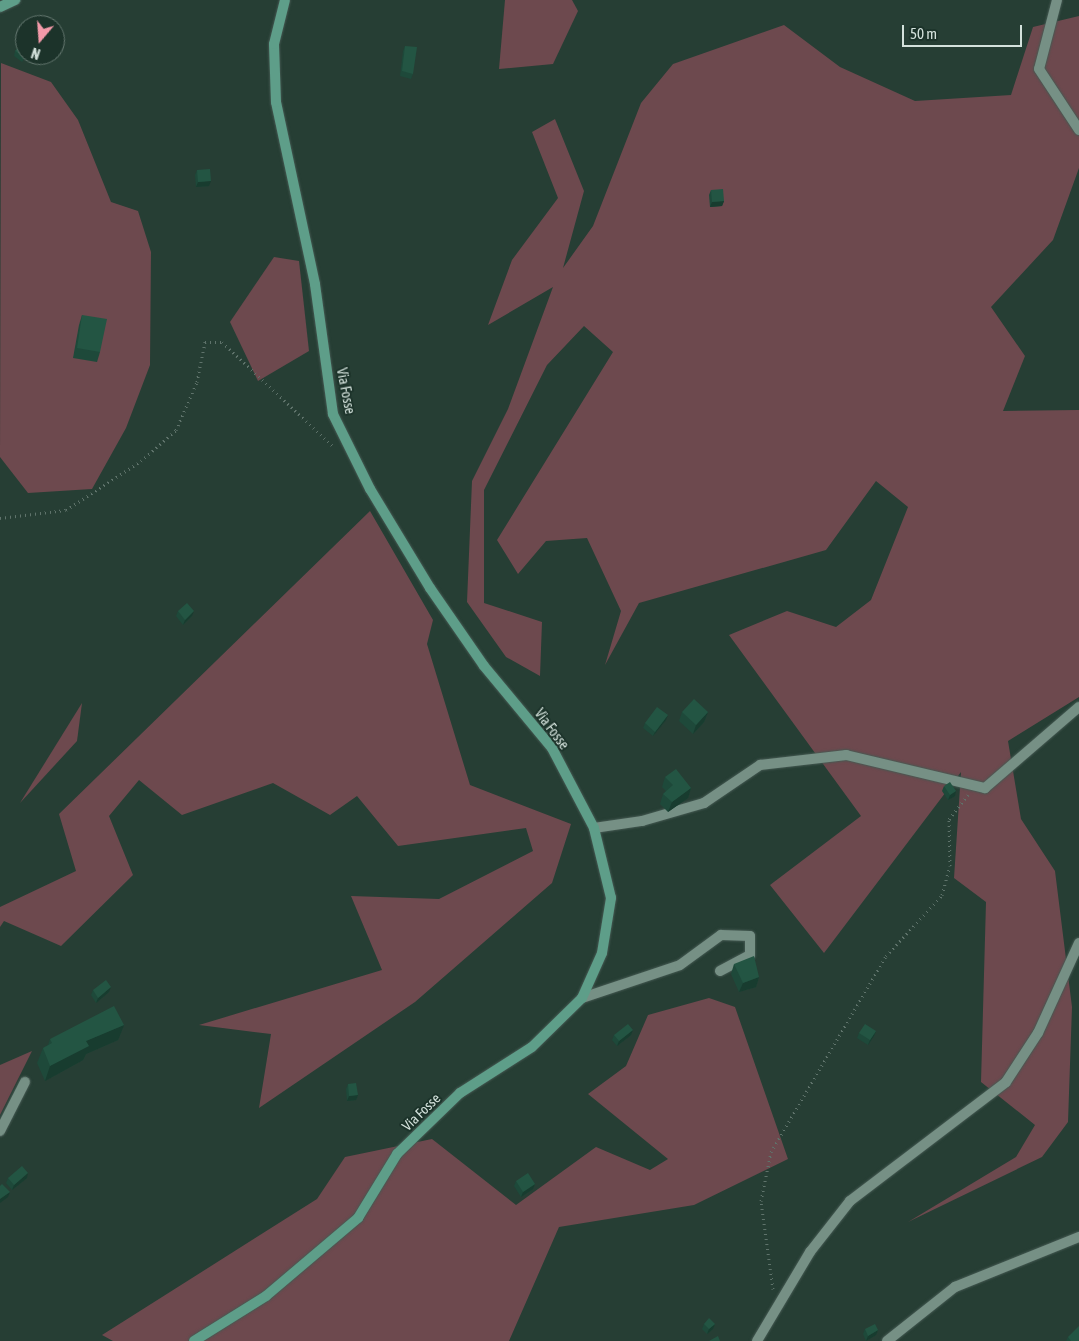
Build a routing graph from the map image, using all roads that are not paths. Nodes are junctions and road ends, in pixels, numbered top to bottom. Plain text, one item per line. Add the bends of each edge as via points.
1 (15, 0) edge
2 (285, 0) edge
3 (1057, 0) edge
4 (0, 7) edge
5 (1079, 130) edge
6 (1079, 707) edge
7 (594, 828) junction
8 (1079, 943) edge
9 (720, 971) dead end
10 (582, 998) junction
11 (25, 1082) dead end
12 (0, 1131) edge
13 (1079, 1237) edge
14 (194, 1341) edge
15 (757, 1341) edge
16 (887, 1341) edge

1 - 4 street
2 - 7 street, Via Fosse via 274,44 276,102 315,284 333,414 370,489 430,588 484,666 552,748
3 - 5 street via 1039,69
6 - 7 street via 985,788 836,756 760,765 704,804 642,821
7 - 10 street, Via Fosse via 611,898 602,953
8 - 15 street via 1038,1033 1006,1082 850,1201 776,1304
9 - 10 street via 750,955 750,936 721,934 680,965
10 - 14 street, Via Fosse via 532,1047 460,1094 398,1154 358,1218 266,1296
11 - 12 street
13 - 16 street via 955,1287

